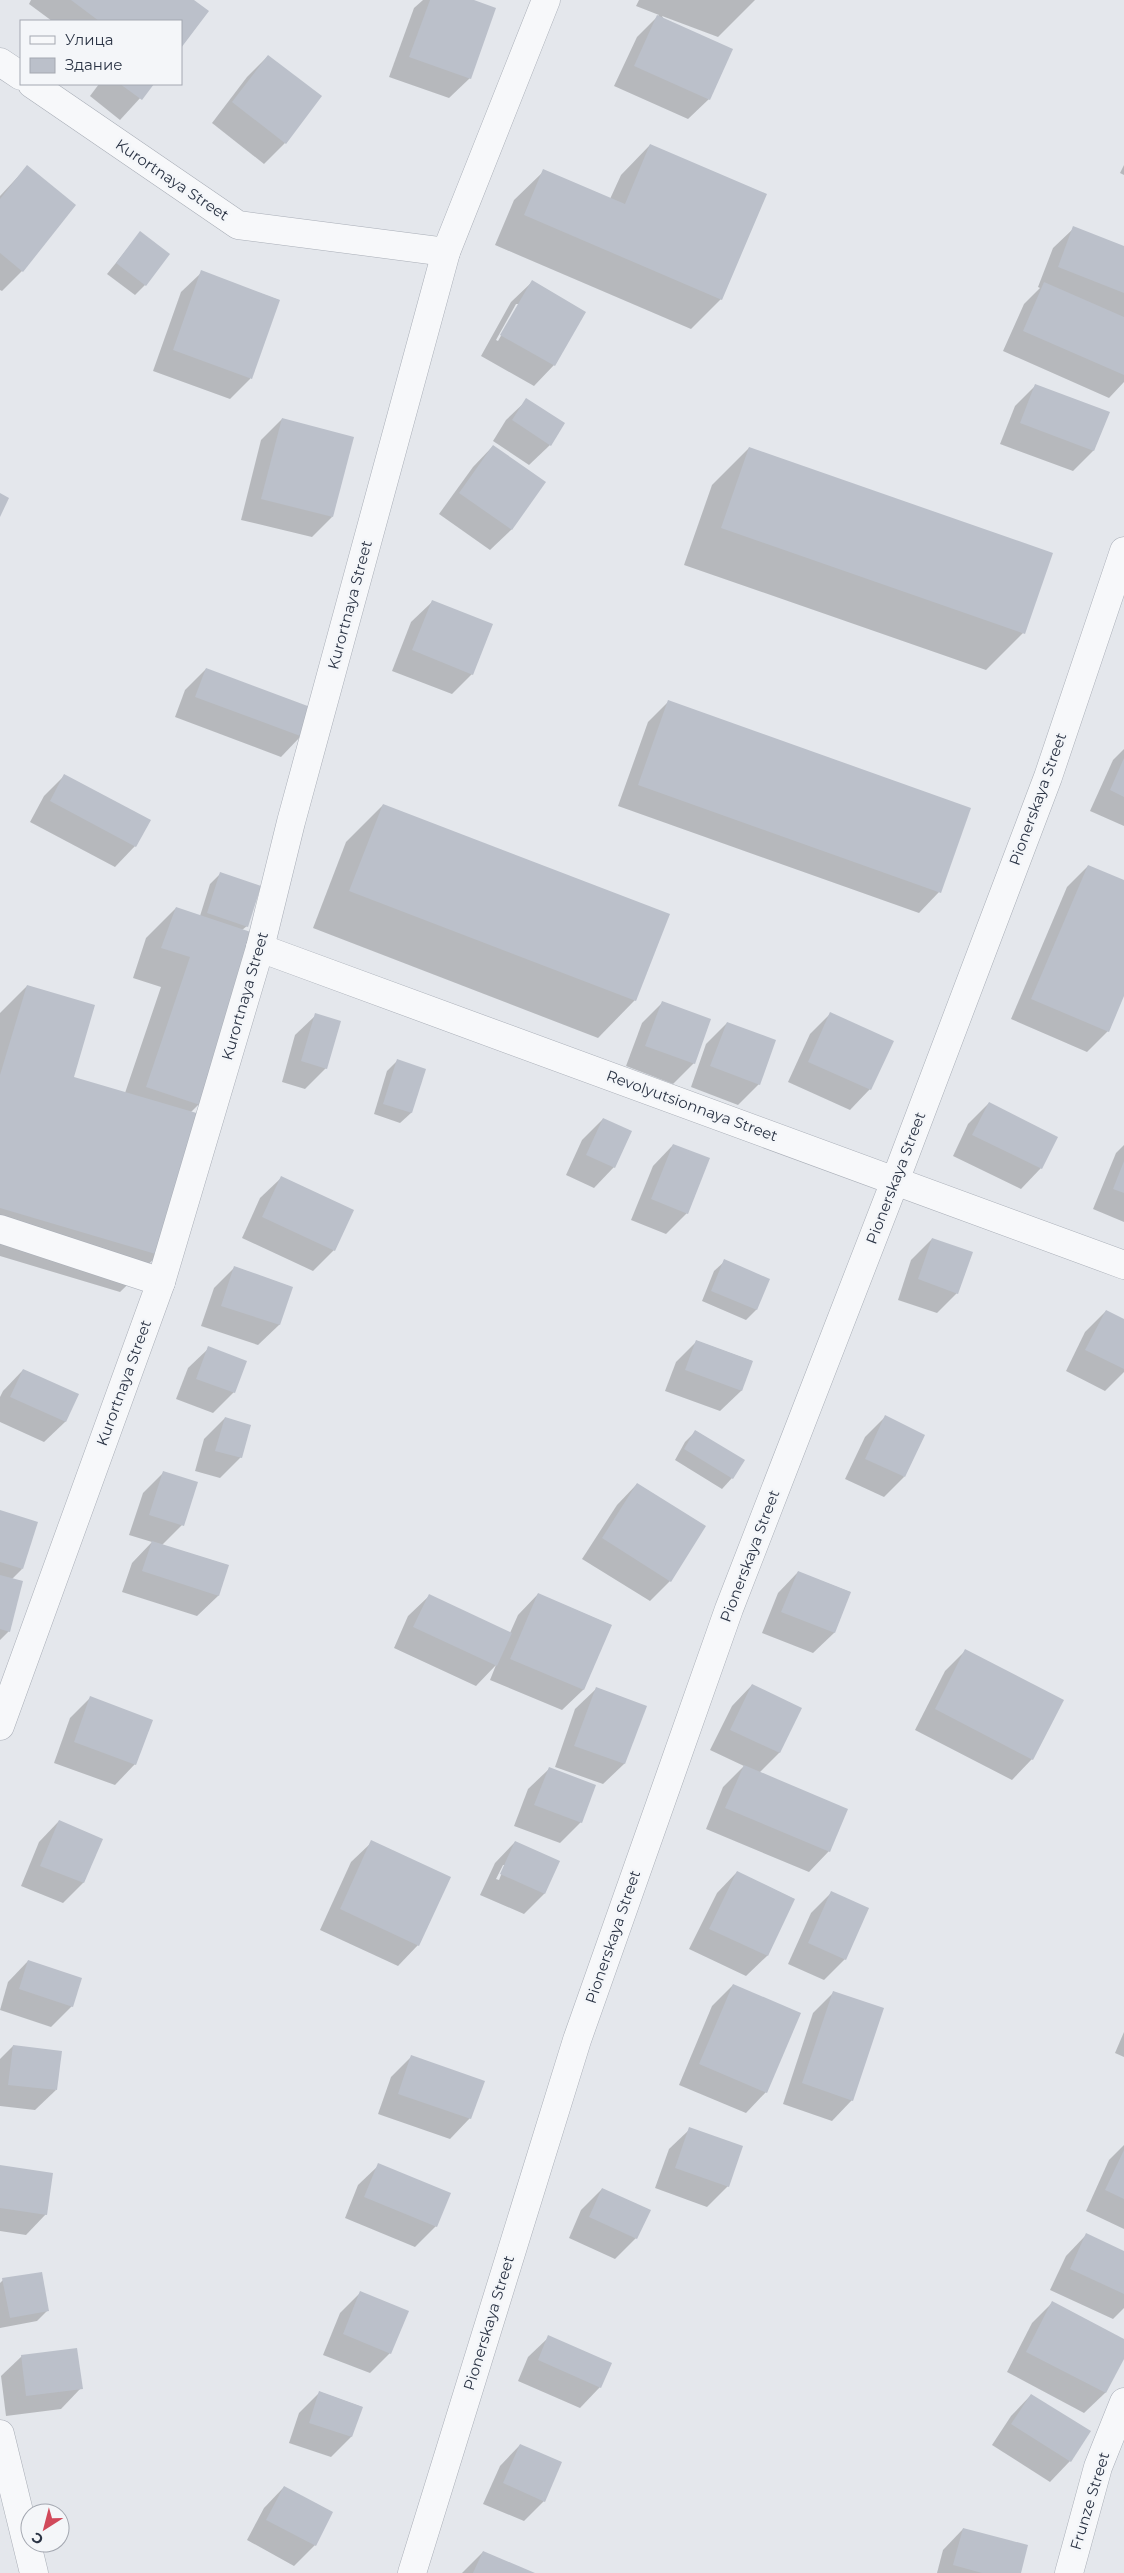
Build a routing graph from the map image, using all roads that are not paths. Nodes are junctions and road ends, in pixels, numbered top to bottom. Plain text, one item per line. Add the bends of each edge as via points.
1 (546, 0) edge
2 (0, 62) edge
3 (20, 75) edge
4 (33, 85) edge
5 (446, 252) junction
6 (1124, 551) edge
7 (260, 948) junction
8 (896, 1181) junction
9 (0, 1229) edge
10 (1124, 1265) edge
11 (160, 1282) junction
12 (0, 1726) edge
13 (1124, 2402) edge
14 (0, 2434) edge
15 (34, 2573) edge
16 (412, 2573) edge
17 (1068, 2573) edge

1 - 5 street, Kurortnaya Street
2 - 3 street
4 - 5 street, Kurortnaya Street via 238,225
5 - 7 street, Kurortnaya Street via 291,822
6 - 8 street, Pionerskaya Street via 1048,777
7 - 8 street, Revolyutsionnaya Street
7 - 11 street, Kurortnaya Street
8 - 10 street, Revolyutsionnaya Street
8 - 16 street, Pionerskaya Street via 729,1610 577,2040
9 - 11 street
11 - 12 street, Kurortnaya Street
13 - 17 street, Frunze Street via 1098,2467
14 - 15 street

